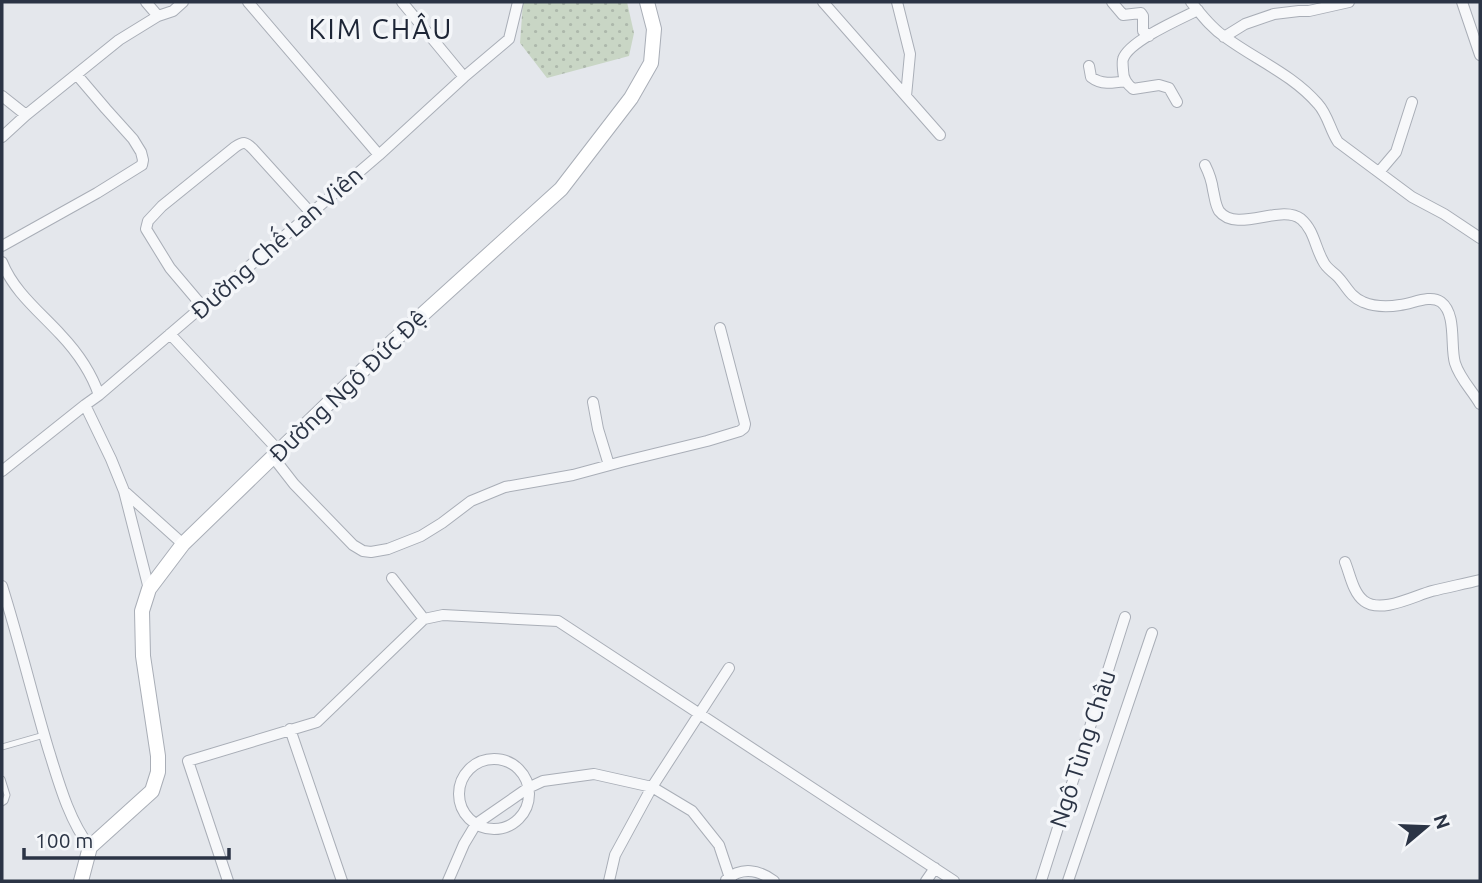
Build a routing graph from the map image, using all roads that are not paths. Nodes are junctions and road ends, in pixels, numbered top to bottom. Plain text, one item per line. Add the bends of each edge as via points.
1 (146, 2) edge
2 (183, 2) edge
3 (248, 2) edge
4 (402, 2) edge
5 (518, 2) edge
6 (647, 2) edge
7 (823, 2) edge
8 (897, 2) edge
9 (1112, 2) edge
10 (1349, 2) edge
11 (1462, 2) edge
12 (1194, 6) edge
13 (158, 16) junction
14 (1149, 36) junction
15 (1224, 37) junction
16 (1480, 55) edge
17 (1090, 66) dead end
18 (77, 75) junction
19 (464, 77) junction
20 (1126, 81) junction
21 (2, 96) edge
22 (905, 96) junction
23 (1412, 102) dead end
24 (1177, 103) dead end
25 (26, 115) junction
26 (940, 135) dead end
27 (2, 137) edge
28 (379, 155) junction
29 (1205, 165) dead end
30 (1380, 172) junction
31 (312, 213) junction
32 (1480, 238) edge
33 (2, 246) edge
34 (2, 262) edge
35 (202, 307) junction
36 (720, 328) dead end
37 (170, 334) junction
38 (100, 395) junction
39 (593, 402) dead end
40 (1480, 404) edge
41 (85, 405) junction
42 (276, 454) junction
43 (609, 465) junction
44 (5, 468) edge
45 (124, 491) junction
46 (183, 544) junction
47 (1345, 562) dead end
48 (392, 578) dead end
49 (1480, 580) edge
50 (2, 586) edge
51 (149, 589) junction
52 (1125, 617) dead end
53 (424, 619) junction
54 (1152, 634) dead end
55 (729, 668) dead end
56 (699, 713) junction
57 (290, 729) junction
58 (44, 735) junction
59 (2, 747) edge
60 (2, 779) edge
61 (652, 787) junction
62 (528, 788) junction
63 (2, 803) edge
64 (477, 824) junction
65 (90, 848) junction
66 (935, 869) junction
67 (729, 879) edge
68 (81, 881) edge
69 (228, 881) edge
70 (342, 881) edge
71 (448, 881) edge
72 (609, 881) edge
73 (774, 881) edge
74 (926, 881) edge
75 (954, 881) edge
76 (1041, 881) edge
77 (1068, 881) edge

1 - 13 street
2 - 13 street via 173,12
3 - 28 street
4 - 19 street
5 - 19 street, Đường Chế Lan Viên via 509,39
6 - 42 main road, Đường Ngô Đức Đệ via 654,29 651,63 631,98 561,189
7 - 22 street
8 - 22 street via 910,54
9 - 14 street via 1123,15 1141,13 1143,31
10 - 15 street via 1274,14
11 - 16 street
12 - 14 street
12 - 15 street
13 - 18 street via 119,40
14 - 20 street via 1122,60
15 - 30 street via 1294,80 1318,104 1338,142
17 - 20 street via 1097,82
18 - 25 street
18 - 33 street via 133,139 142,165
19 - 28 street, Đường Chế Lan Viên
20 - 24 street via 1133,89 1169,88
21 - 25 street
22 - 26 street
23 - 30 street via 1396,152
25 - 27 street
28 - 31 street, Đường Chế Lan Viên
29 - 40 street via 1223,214 1241,220 1283,215 1300,218 1324,263 1362,302 1398,306 1440,301 1450,318 1455,363
30 - 32 street
31 - 35 street, Đường Chế Lan Viên
31 - 35 street via 246,142 162,206 146,229
34 - 38 street via 22,294 80,357
35 - 37 street, Đường Chế Lan Viên
36 - 43 street via 744,428 707,442
37 - 38 street, Đường Chế Lan Viên
37 - 42 street
38 - 41 street, Đường Chế Lan Viên
39 - 43 street
41 - 44 street, Đường Chế Lan Viên
41 - 45 street
42 - 43 street via 294,484 352,545 371,552 421,536 463,506 505,487
42 - 46 main road, Đường Ngô Đức Đệ
45 - 46 street
45 - 51 street
46 - 51 main road, Đường Ngô Đức Đệ
47 - 49 street via 1358,595 1375,605
48 - 53 street
50 - 58 street
51 - 65 main road, Đường Ngô Đức Đệ via 142,611 143,656 158,772 152,791
52 - 76 street, Ngô Tùng Châu
53 - 56 street via 443,615 558,621
53 - 57 street via 317,722
54 - 77 street, Ngô Tùng Châu
55 - 56 street
56 - 61 street
56 - 66 street
57 - 69 street via 188,761
57 - 70 street
58 - 59 lane
58 - 65 street via 61,789
60 - 63 lane via 7,795
61 - 62 street via 594,774 543,781
61 - 67 street via 692,811 719,845
61 - 72 street via 615,855
62 - 64 street
62 - 64 street via 528,802 516,822 494,829
62 - 64 street via 520,769 511,762 477,762 468,769 459,791 465,813
64 - 71 street
65 - 68 main road
66 - 74 street
66 - 75 street
67 - 73 street via 753,871

